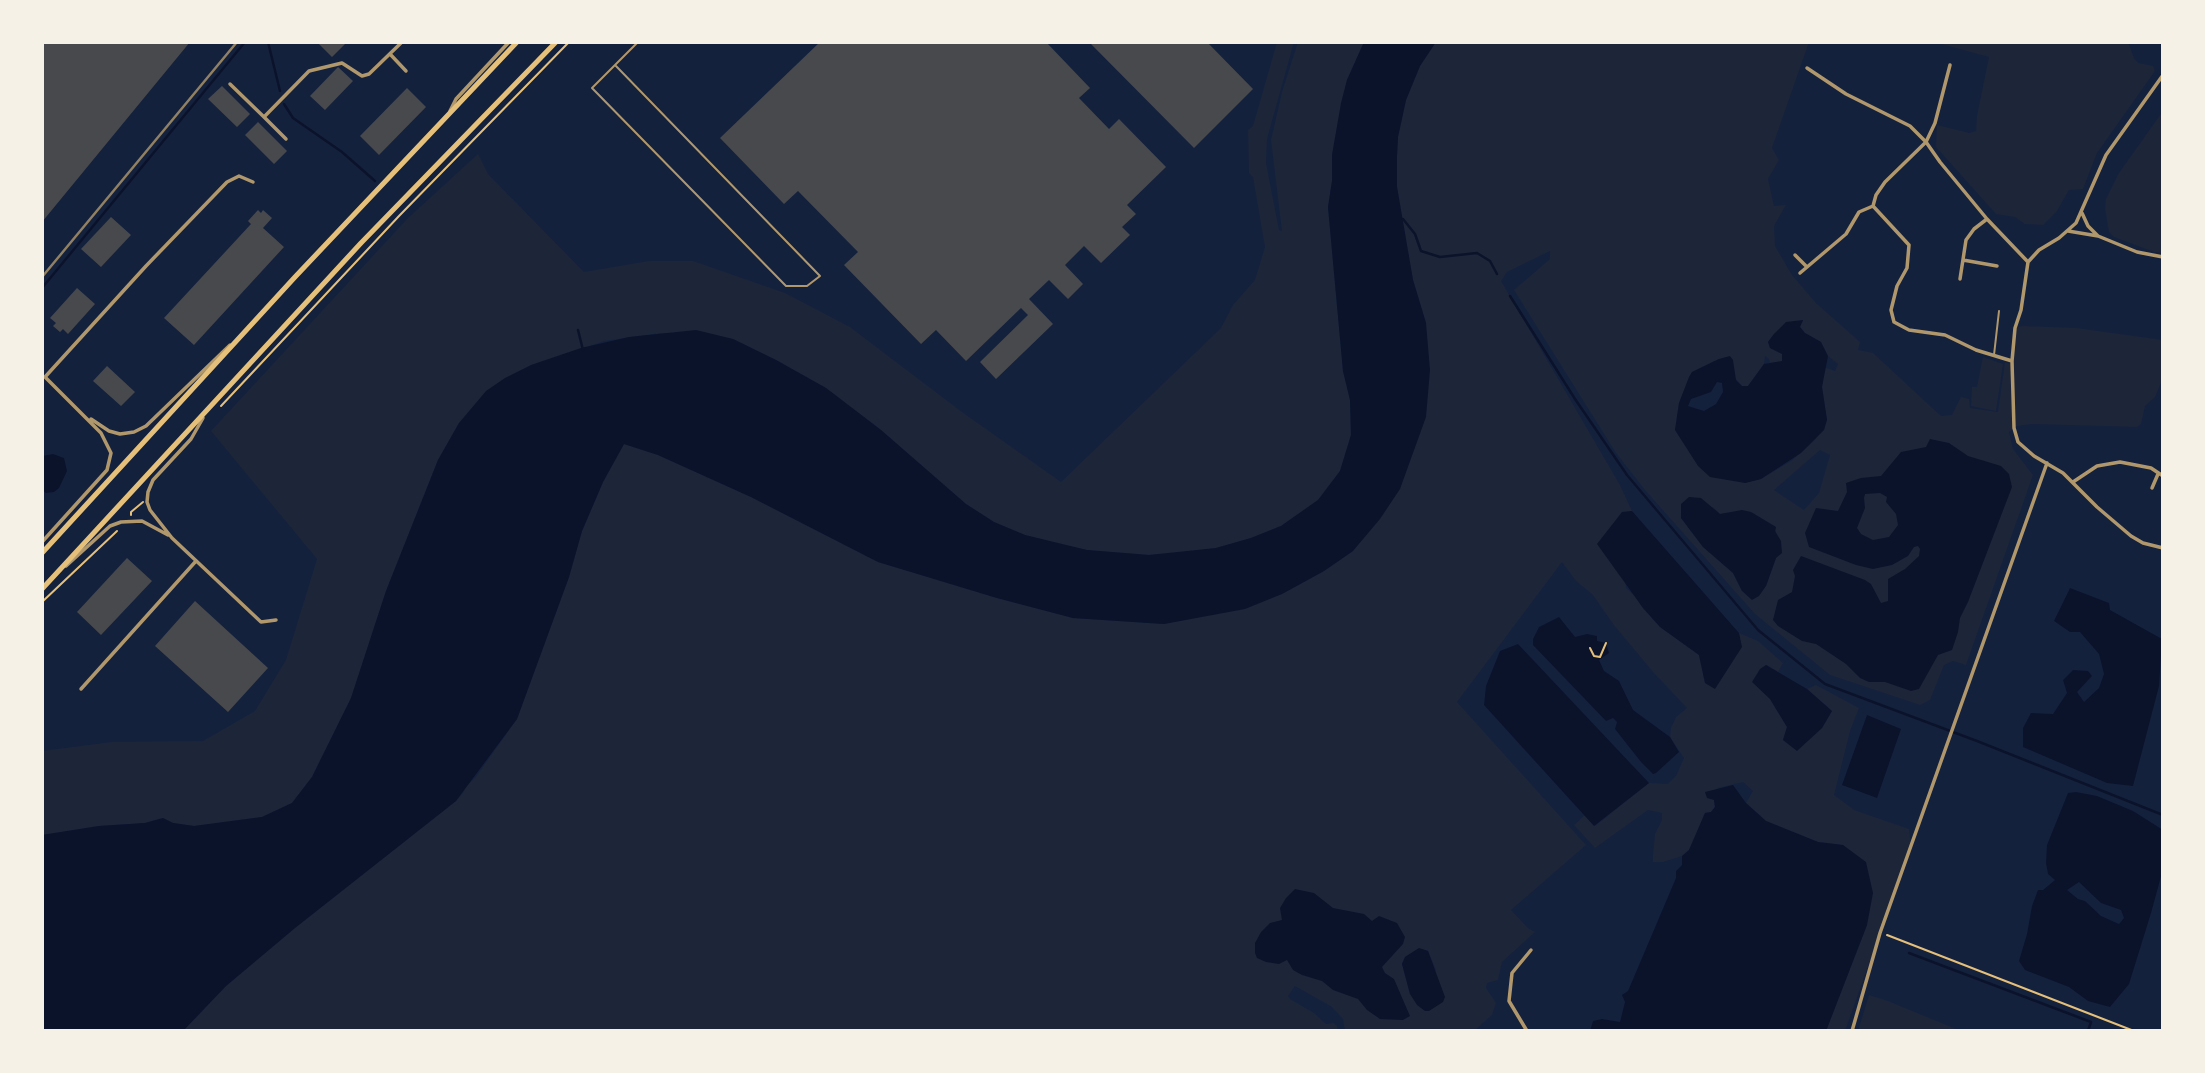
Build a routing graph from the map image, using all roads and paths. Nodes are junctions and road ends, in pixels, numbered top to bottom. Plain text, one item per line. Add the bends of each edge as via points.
1 (402, 42) edge
2 (509, 42) edge
3 (517, 42) edge
4 (556, 42) edge
5 (569, 42) edge
6 (638, 42) edge
7 (390, 54) junction
8 (615, 65) junction
9 (1950, 65) dead end
10 (1807, 68) dead end
11 (406, 71) dead end
12 (2163, 75) edge
13 (229, 84) dead end
14 (447, 116) junction
15 (264, 117) junction
16 (286, 139) dead end
17 (1926, 142) junction
18 (253, 182) dead end
19 (1873, 206) junction
20 (2082, 213) junction
21 (1987, 219) junction
22 (2067, 231) junction
23 (2098, 236) junction
24 (1795, 255) dead end
25 (2163, 257) edge
26 (1963, 261) junction
27 (2028, 262) junction
28 (1806, 266) junction
29 (1997, 266) dead end
30 (1800, 273) dead end
31 (1960, 279) dead end
32 (1999, 310) dead end
33 (256, 321) junction
34 (1993, 356) junction
35 (2012, 361) junction
36 (44, 379) edge
37 (220, 407) dead end
38 (86, 416) junction
39 (204, 416) junction
40 (2047, 463) junction
41 (2161, 474) edge
42 (2073, 482) junction
43 (2152, 488) dead end
44 (147, 502) junction
45 (131, 520) junction
46 (124, 528) dead end
47 (172, 538) junction
48 (42, 542) edge
49 (2163, 548) edge
50 (42, 553) edge
51 (196, 561) junction
52 (58, 572) junction
53 (42, 589) edge
54 (42, 602) edge
55 (276, 620) dead end
56 (1606, 643) dead end
57 (1590, 648) dead end
58 (81, 689) dead end
59 (1880, 933) junction
60 (1531, 950) dead end
61 (1527, 1031) edge
62 (1852, 1031) edge
63 (2134, 1031) edge

1 - 7 street
2 - 14 street via 456,99
3 - 14 main road
4 - 39 main road via 360,243
5 - 37 path
6 - 8 lane
7 - 11 street
7 - 15 street via 362,76 342,63 309,71
8 - 8 lane via 751,205 820,276 807,286 786,286 592,88
9 - 17 street
10 - 17 street via 1846,94 1900,119
12 - 20 street via 2106,155
13 - 15 street
14 - 33 main road
15 - 16 street
17 - 19 street via 1885,182
17 - 21 street
18 - 36 street via 239,176 227,182
19 - 28 street via 1859,212 1846,234
19 - 34 street via 1909,245 1907,268 1891,310 1894,322 1909,330 1945,335
20 - 22 street
20 - 23 street
21 - 26 street via 1966,240
21 - 27 street
22 - 23 street
22 - 27 street
23 - 25 street
24 - 28 street
26 - 29 street
26 - 31 street
27 - 35 street
28 - 30 street
32 - 34 lane
33 - 38 street via 146,426 120,434
33 - 50 main road
34 - 35 street
35 - 40 street via 2015,434 2026,450
36 - 38 street
38 - 48 street via 107,441 110,462
39 - 44 street via 191,439 153,480
39 - 52 main road
40 - 42 street
40 - 59 street
41 - 42 street via 2136,464 2107,463
41 - 43 street
42 - 49 street via 2131,536
44 - 45 path via 131,512
44 - 47 street
45 - 47 street via 152,525
45 - 52 street via 110,526
46 - 54 path
47 - 51 street
51 - 55 street via 261,622
51 - 58 street
52 - 53 main road
56 - 57 path via 1600,657
59 - 62 street
59 - 63 path
60 - 61 street via 1512,973 1509,1001

